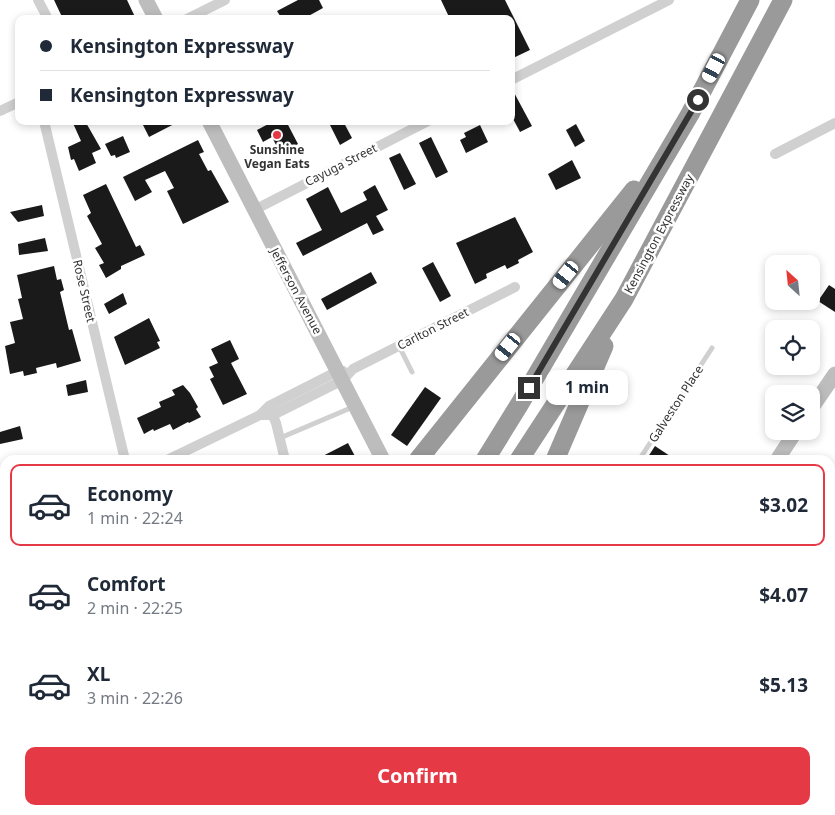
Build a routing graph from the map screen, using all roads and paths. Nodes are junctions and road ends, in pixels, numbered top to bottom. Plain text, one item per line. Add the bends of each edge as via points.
1 (38, 0) edge
2 (146, 0) edge
3 (225, 0) edge
4 (670, 0) edge
5 (750, 0) edge
6 (783, 0) edge
7 (46, 15) edge
8 (154, 15) edge
9 (195, 15) edge
10 (515, 78) edge
11 (15, 104) edge
12 (0, 111) edge
13 (690, 114) junction
14 (835, 123) edge
15 (45, 125) edge
16 (211, 125) edge
17 (420, 125) edge
18 (775, 154) dead end
19 (254, 210) junction
20 (515, 287) dead end
21 (624, 298) junction
22 (399, 346) junction
23 (712, 348) dead end
24 (412, 372) dead end
25 (344, 374) junction
26 (835, 374) edge
27 (820, 396) edge
28 (356, 406) junction
29 (271, 411) junction
30 (280, 438) junction
31 (790, 440) edge
32 (124, 455) edge
33 (177, 455) edge
34 (284, 455) edge
35 (380, 455) edge
36 (422, 455) edge
37 (488, 455) edge
38 (522, 455) edge
39 (557, 455) edge
40 (642, 455) edge
41 (780, 455) edge

1 - 7 street
2 - 8 street
3 - 9 street
4 - 10 street
5 - 13 highway
6 - 21 highway, Kensington Expressway
11 - 12 street
13 - 36 highway via 618,210
13 - 37 highway
14 - 18 street
15 - 32 street, Rose Street
16 - 19 street, Jefferson Avenue
17 - 19 street, Cayuga Street
19 - 25 street, Jefferson Avenue
20 - 22 street, Carlton Street
21 - 38 highway, Kensington Expressway
21 - 39 highway
22 - 24 lane
22 - 25 street, Carlton Street
23 - 40 lane, Galveston Place
25 - 28 street, Jefferson Avenue
25 - 29 street, Carlton Street
26 - 27 street
28 - 30 lane
28 - 35 street, Jefferson Avenue
29 - 30 street
29 - 33 street, Carlton Street
30 - 34 street
31 - 41 street

